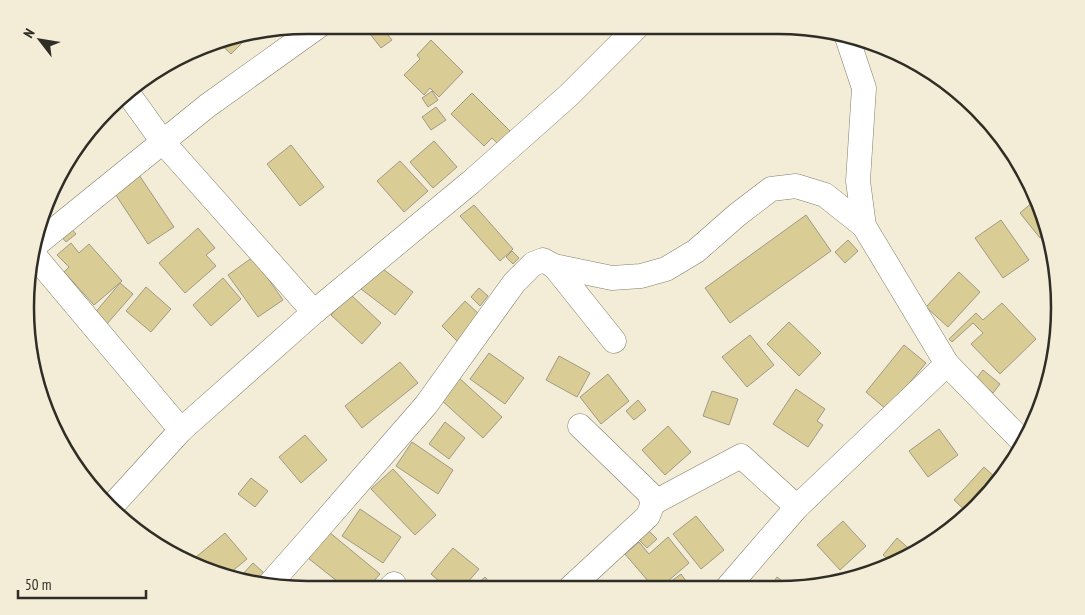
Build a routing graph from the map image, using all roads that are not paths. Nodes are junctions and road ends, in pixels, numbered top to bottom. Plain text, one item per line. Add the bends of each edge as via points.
1 (307, 34) edge
2 (630, 34) edge
3 (849, 43) edge
4 (132, 98) edge
5 (163, 142) junction
6 (864, 226) junction
7 (42, 239) edge
8 (38, 260) edge
9 (554, 266) junction
10 (314, 312) junction
11 (614, 341) dead end
12 (947, 364) junction
13 (580, 426) dead end
14 (181, 430) junction
15 (1019, 437) edge
16 (115, 502) edge
17 (653, 504) junction
18 (796, 508) junction
19 (274, 579) edge
20 (578, 581) edge
21 (733, 581) edge

1 - 5 street
2 - 10 street via 471,182
3 - 6 street via 864,88 858,180
4 - 5 street
5 - 7 street
5 - 10 street
6 - 9 street via 825,195 796,186 772,189 736,215 696,251 666,269 641,276 612,278
6 - 12 street
8 - 14 street
9 - 11 street
9 - 19 street via 543,260 533,264 514,283 426,405
10 - 14 street
12 - 15 street
12 - 18 street
13 - 17 street via 648,493
14 - 16 street
17 - 18 street via 741,456
17 - 20 street via 648,516
18 - 21 street

